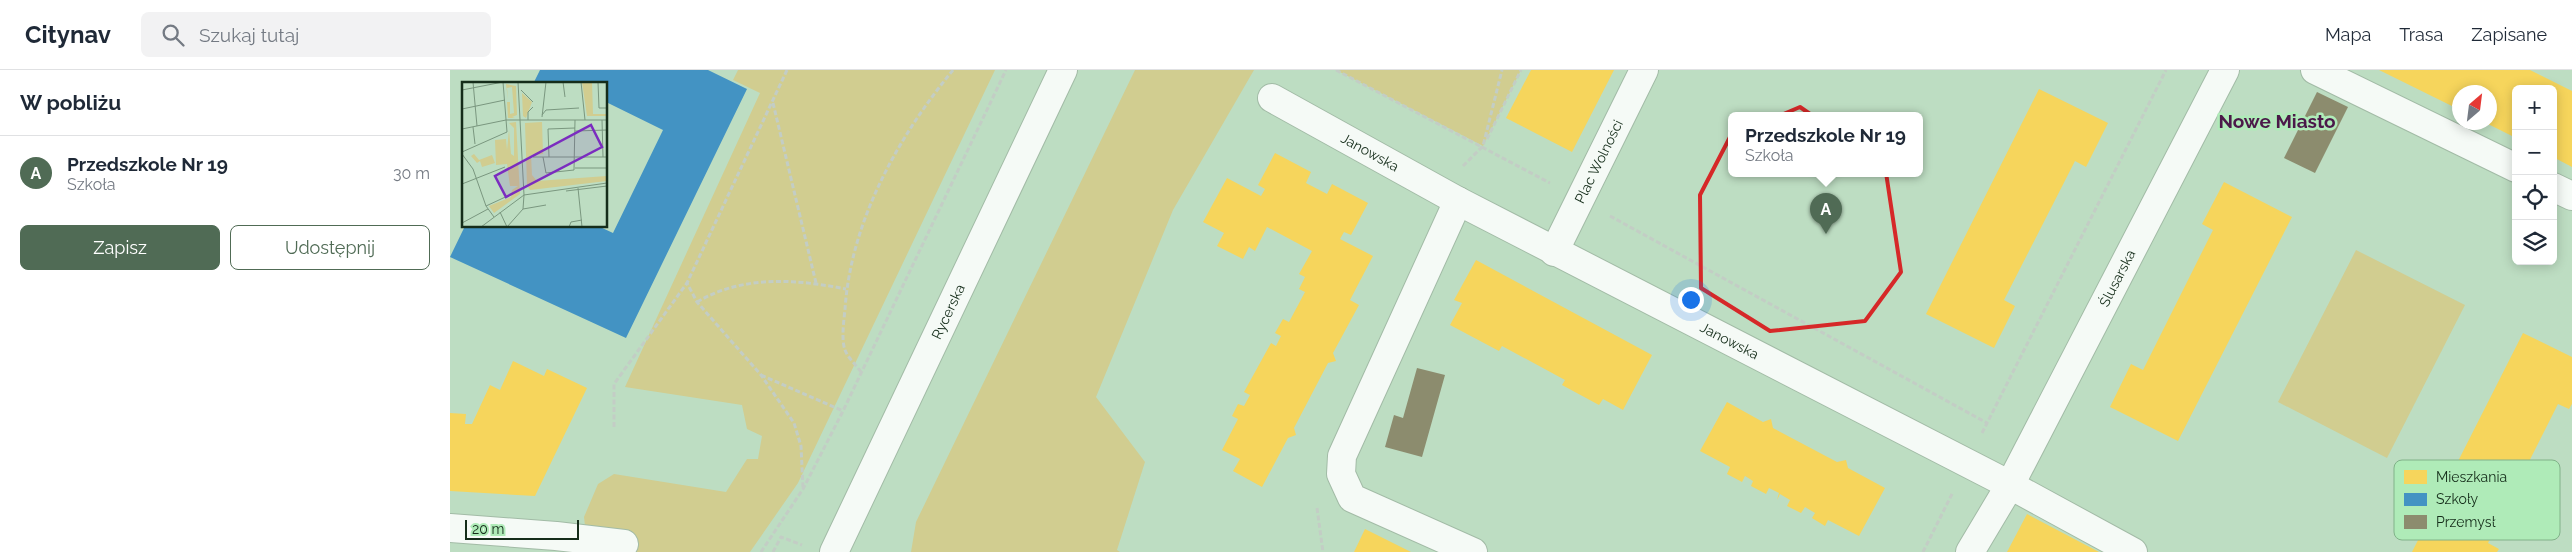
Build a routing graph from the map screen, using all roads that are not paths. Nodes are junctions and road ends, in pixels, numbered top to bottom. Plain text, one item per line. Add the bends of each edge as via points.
1 (1063, 70) edge
2 (1644, 70) edge
3 (2225, 70) edge
4 (2315, 70) edge
5 (1272, 98) dead end
6 (2512, 166) edge
7 (2557, 189) edge
8 (1448, 196) junction
9 (2572, 196) edge
10 (1554, 252) junction
11 (2010, 485) junction
12 (450, 528) edge
13 (624, 544) dead end
14 (834, 552) edge
15 (1473, 552) edge
16 (1970, 552) edge
17 (2133, 552) edge

1 - 14 main road, Rycerska
2 - 10 main road, Plac Wolności
3 - 11 main road, Ślusarska
4 - 6 main road
5 - 8 main road, Janowska
7 - 9 main road
8 - 10 main road, Janowska
8 - 15 main road via 1342,456 1341,474 1352,498
10 - 11 main road, Janowska
11 - 16 main road, Ślusarska
11 - 17 main road, Janowska
12 - 13 main road

